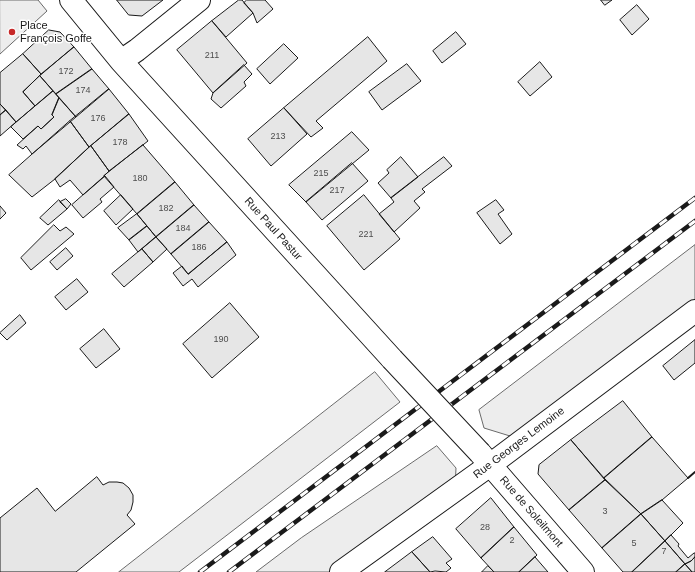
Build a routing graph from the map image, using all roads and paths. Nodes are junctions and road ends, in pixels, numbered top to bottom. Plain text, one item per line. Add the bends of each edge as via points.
1 (71, 0) edge
2 (199, 0) edge
3 (121, 61) junction
4 (695, 311) edge
5 (485, 459) junction
6 (341, 572) edge
7 (583, 572) edge

1 - 3 street, Rue Paul Pastur
2 - 3 street
3 - 5 street, Rue Paul Pastur, bridge
4 - 5 street, Rue Georges Lemoine
5 - 6 street, Rue Georges Lemoine
5 - 7 street, Rue de Soleilmont

